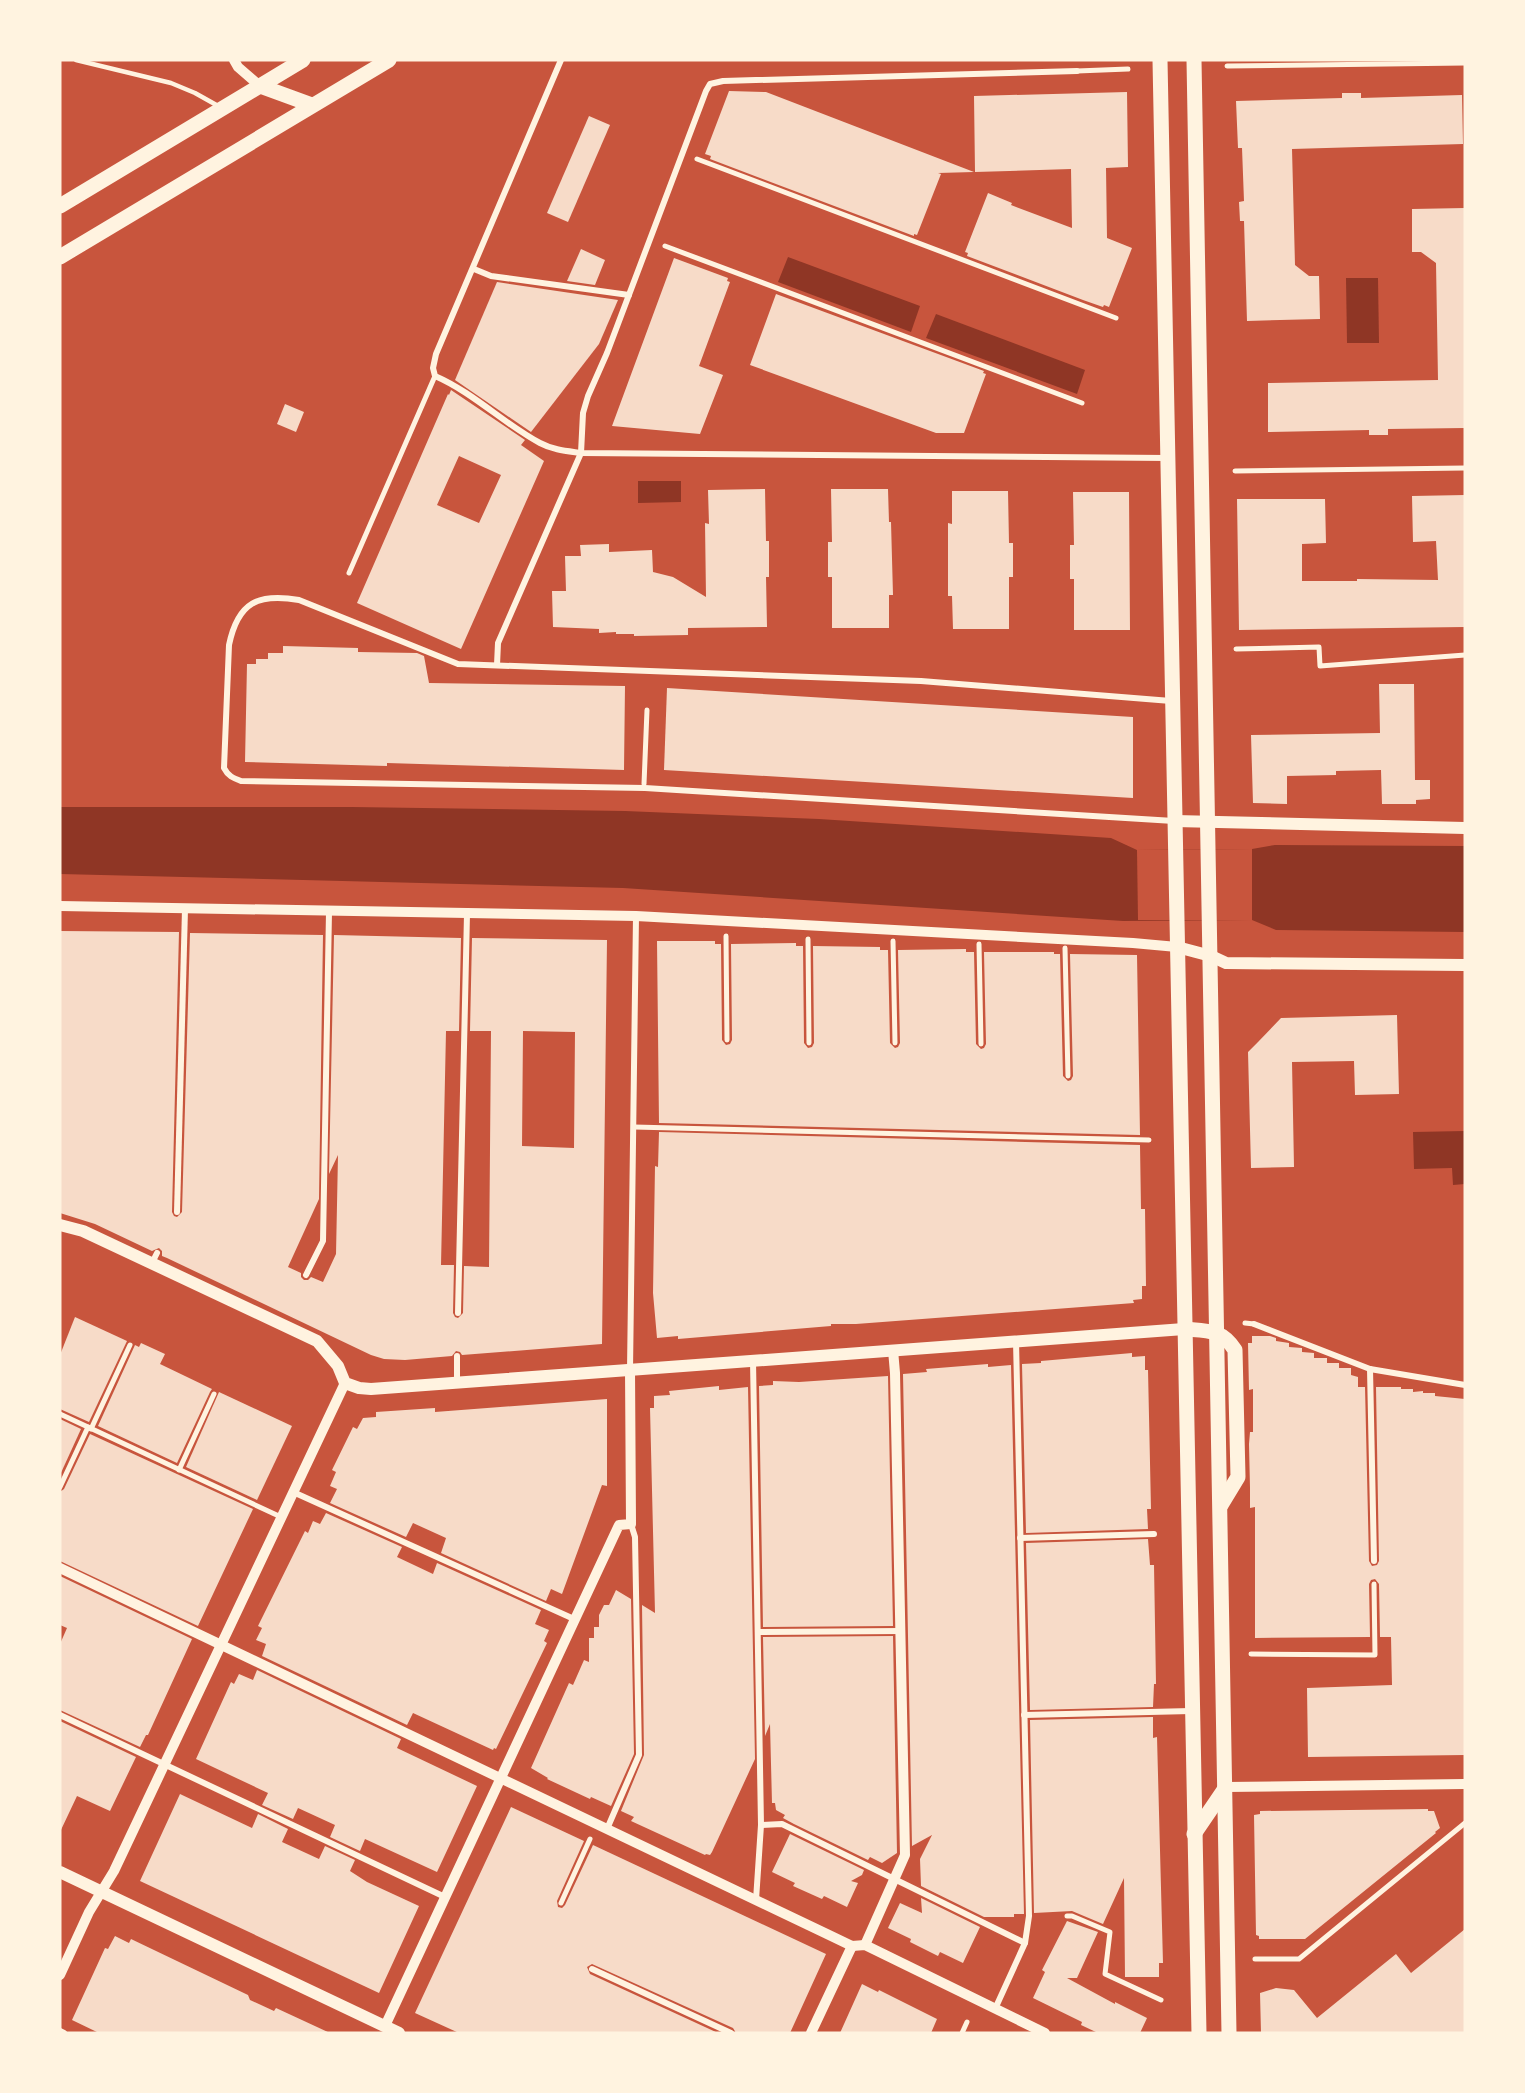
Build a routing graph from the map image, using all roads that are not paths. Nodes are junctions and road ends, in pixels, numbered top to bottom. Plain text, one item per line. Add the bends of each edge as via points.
1 (76, 60) edge
2 (234, 60) edge
3 (303, 60) edge
4 (389, 60) edge
5 (561, 60) edge
6 (1160, 60) edge
7 (1194, 60) edge
8 (1465, 63) edge
9 (1227, 66) dead end
10 (1128, 69) dead end
11 (1077, 70) joint
12 (260, 86) junction
13 (312, 105) junction
14 (222, 108) junction
15 (698, 159) dead end
16 (60, 206) edge
17 (665, 246) dead end
18 (60, 257) edge
19 (474, 269) junction
20 (629, 295) junction
21 (1116, 318) dead end
22 (435, 376) junction
23 (1082, 403) dead end
24 (581, 453) junction
25 (1168, 458) junction
26 (1465, 468) edge
27 (1235, 471) dead end
28 (349, 573) dead end
29 (1236, 649) dead end
30 (1465, 655) edge
31 (497, 665) junction
32 (1173, 701) junction
33 (647, 710) dead end
34 (644, 784) dead end
35 (1175, 822) junction
36 (1208, 822) junction
37 (1465, 828) edge
38 (60, 906) edge
39 (185, 909) junction
40 (329, 912) junction
41 (467, 914) junction
42 (636, 916) junction
43 (726, 936) dead end
44 (808, 939) dead end
45 (893, 941) dead end
46 (979, 944) dead end
47 (1177, 947) junction
48 (1065, 948) dead end
49 (1211, 956) junction
50 (1465, 964) edge
51 (727, 1040) dead end
52 (809, 1043) dead end
53 (895, 1043) dead end
54 (981, 1044) dead end
55 (1068, 1076) dead end
56 (634, 1127) junction
57 (1149, 1140) dead end
58 (177, 1212) dead end
59 (60, 1225) edge
60 (306, 1275) dead end
61 (458, 1313) dead end
62 (1245, 1323) dead end
63 (1254, 1324) joint
64 (1184, 1329) junction
65 (1217, 1332) junction
66 (1017, 1341) junction
67 (130, 1345) dead end
68 (893, 1350) junction
69 (457, 1356) dead end
70 (753, 1361) junction
71 (1370, 1369) junction
72 (630, 1370) junction
73 (345, 1383) junction
74 (457, 1384) junction
75 (1465, 1385) edge
76 (214, 1394) dead end
77 (60, 1414) edge
78 (90, 1428) junction
79 (179, 1470) junction
80 (60, 1487) edge
81 (293, 1492) junction
82 (281, 1517) junction
83 (631, 1524) junction
84 (1154, 1534) dead end
85 (1020, 1538) junction
86 (1374, 1561) dead end
87 (60, 1568) edge
88 (1374, 1584) dead end
89 (574, 1620) junction
90 (901, 1631) junction
91 (758, 1632) junction
92 (221, 1645) junction
93 (1251, 1654) dead end
94 (1192, 1711) junction
95 (1024, 1715) junction
96 (60, 1716) edge
97 (164, 1765) junction
98 (501, 1778) junction
99 (1465, 1784) edge
100 (1226, 1787) junction
101 (1465, 1823) edge
102 (761, 1825) junction
103 (607, 1828) junction
104 (1194, 1834) junction
105 (591, 1839) dead end
106 (60, 1872) edge
107 (895, 1879) junction
108 (102, 1892) junction
109 (445, 1898) junction
110 (756, 1900) junction
111 (561, 1903) dead end
112 (1067, 1916) dead end
113 (1025, 1943) junction
114 (865, 1945) junction
115 (852, 1946) junction
116 (1255, 1959) dead end
117 (592, 1969) dead end
118 (60, 1975) edge
119 (1161, 2000) dead end
120 (995, 2009) junction
121 (967, 2022) dead end
122 (383, 2030) edge
123 (60, 2031) edge
124 (64, 2033) edge
125 (399, 2033) edge
126 (731, 2033) edge
127 (811, 2033) edge
128 (962, 2033) edge
129 (1045, 2033) edge
130 (1198, 2033) edge
131 (1229, 2033) edge

1 - 14 lane via 171,83
2 - 12 street
3 - 12 main road
4 - 13 main road
5 - 19 street
6 - 25 main road
7 - 36 main road
8 - 9 street
10 - 11 street
11 - 20 street via 715,81 706,91
12 - 13 main road
12 - 14 main road
13 - 18 main road
14 - 16 main road
15 - 21 street
17 - 23 street
19 - 20 street via 492,276
19 - 22 street via 436,354
20 - 24 street via 583,413
22 - 24 street via 541,443
22 - 28 street
24 - 25 street
24 - 31 street via 498,643
25 - 32 main road
26 - 27 street
29 - 30 street via 1319,647 1320,666
31 - 32 street via 921,681
31 - 35 street via 458,664 300,600 277,596 256,601 233,627 229,645 224,768 232,778 241,781 645,788
32 - 35 main road
33 - 34 street
35 - 36 main road
35 - 47 main road
36 - 37 main road
36 - 49 main road
38 - 39 street
39 - 40 street
39 - 58 street
40 - 41 street
40 - 60 street via 323,1241
41 - 42 street
41 - 61 street
42 - 47 street
42 - 56 street
43 - 51 street
44 - 52 street
45 - 53 street
46 - 54 street
47 - 49 main road
47 - 64 main road
48 - 55 street
49 - 50 main road via 1226,963
49 - 65 main road
56 - 57 street
56 - 72 street
59 - 73 main road via 154,1258 285,1321 317,1341 338,1366
62 - 63 street
63 - 71 street
64 - 65 main road
64 - 66 main road
64 - 94 main road
65 - 100 main road
66 - 68 main road
66 - 85 street
67 - 78 street
68 - 70 main road
68 - 90 street
69 - 74 street
70 - 72 main road
70 - 91 street
71 - 75 street
71 - 86 street
72 - 74 main road
72 - 83 street
73 - 74 main road via 371,1389
73 - 81 street
76 - 79 street
77 - 78 street
78 - 79 street
78 - 80 street
79 - 82 street
81 - 82 street
81 - 89 street
82 - 92 street
83 - 89 street via 619,1525
83 - 103 street via 635,1537 639,1755
84 - 85 street
85 - 95 street
87 - 92 street
88 - 93 street via 1375,1655
89 - 98 street
90 - 91 street
90 - 107 street via 905,1855
91 - 102 street
92 - 97 street
92 - 98 street
94 - 95 street
94 - 104 main road
95 - 113 street via 1029,1916
96 - 97 street
97 - 108 street
97 - 109 street
98 - 103 street
98 - 109 street
99 - 100 street
100 - 104 main road
100 - 131 main road
101 - 116 street via 1299,1959
102 - 107 street via 782,1824
102 - 110 street
103 - 110 street
104 - 130 main road
105 - 111 street
106 - 108 main road
107 - 113 street
107 - 114 street
108 - 118 street
108 - 122 main road
109 - 122 street
110 - 115 street
112 - 119 street via 1110,1932 1105,1974
113 - 120 street
114 - 115 street
114 - 120 street
115 - 127 street
117 - 126 street
120 - 129 street
121 - 128 street
122 - 125 main road
123 - 124 street

